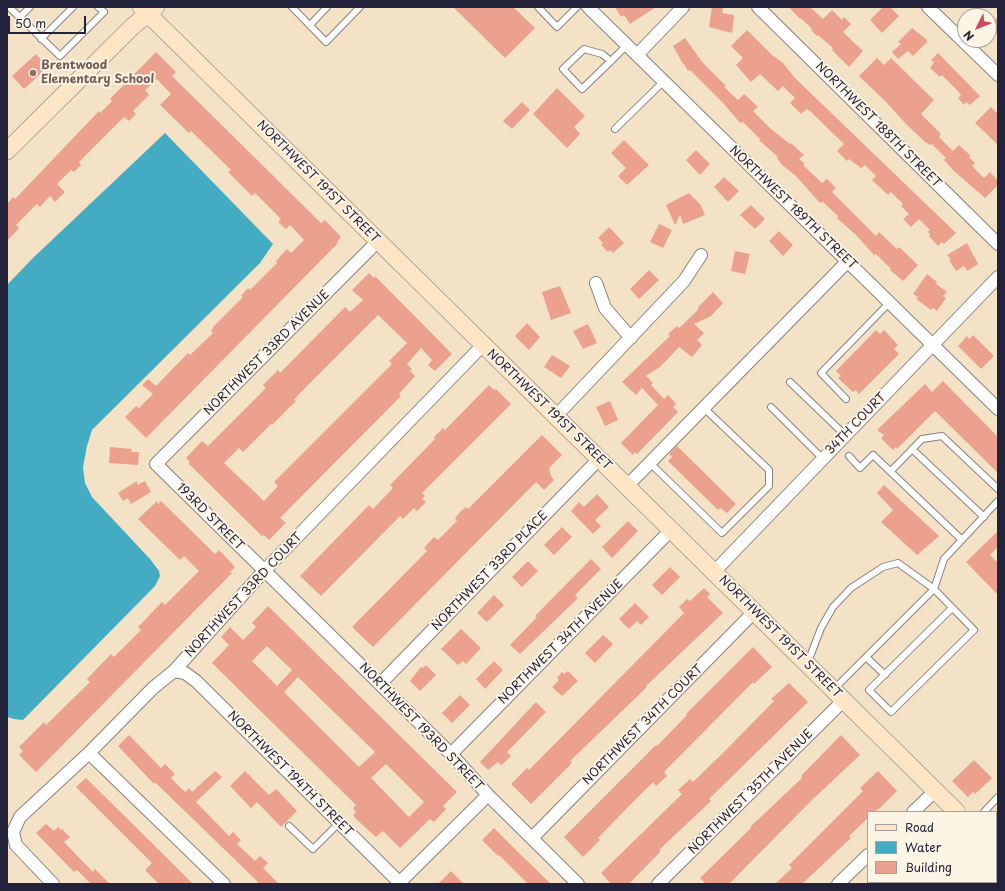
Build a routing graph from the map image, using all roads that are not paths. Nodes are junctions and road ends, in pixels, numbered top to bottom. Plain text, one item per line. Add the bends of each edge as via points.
1 (9, 7) edge
2 (30, 7) edge
3 (73, 7) edge
4 (98, 7) edge
5 (292, 7) edge
6 (327, 7) edge
7 (360, 7) edge
8 (538, 7) edge
9 (577, 7) edge
10 (588, 7) edge
11 (683, 7) edge
12 (758, 7) edge
13 (928, 7) edge
14 (148, 9) edge
15 (20, 17) junction
16 (310, 25) junction
17 (41, 39) junction
18 (627, 45) junction
19 (636, 55) junction
20 (611, 61) junction
21 (998, 76) edge
22 (664, 82) junction
23 (615, 129) dead end
24 (7, 151) edge
25 (378, 241) junction
26 (998, 244) edge
27 (700, 255) dead end
28 (848, 262) junction
29 (998, 277) edge
30 (596, 283) dead end
31 (890, 302) junction
32 (631, 338) junction
33 (933, 344) junction
34 (483, 345) junction
35 (790, 382) dead end
36 (846, 399) dead end
37 (704, 408) junction
38 (771, 408) dead end
39 (998, 409) edge
40 (555, 417) junction
41 (845, 435) junction
42 (912, 449) junction
43 (849, 456) dead end
44 (599, 459) junction
45 (823, 459) junction
46 (650, 463) junction
47 (156, 464) joint
48 (890, 471) junction
49 (627, 486) junction
50 (998, 489) edge
51 (998, 501) edge
52 (984, 517) junction
53 (671, 530) junction
54 (961, 539) junction
55 (264, 570) junction
56 (714, 572) junction
57 (934, 589) junction
58 (952, 608) junction
59 (754, 612) junction
60 (866, 657) junction
61 (807, 664) junction
62 (174, 671) junction
63 (885, 675) junction
64 (380, 684) junction
65 (838, 695) junction
66 (89, 753) junction
67 (451, 754) junction
68 (935, 791) junction
69 (488, 796) junction
70 (998, 797) edge
71 (914, 811) edge
72 (956, 811) edge
73 (985, 811) edge
74 (339, 823) junction
75 (289, 826) dead end
76 (532, 838) junction
77 (867, 856) edge
78 (54, 884) edge
79 (224, 884) edge
80 (400, 884) edge
81 (578, 884) edge
82 (658, 884) edge
83 (838, 884) edge

1 - 15 lane
2 - 15 lane
3 - 17 lane
4 - 17 lane via 104,12 60,56
5 - 16 lane
6 - 16 lane
7 - 16 lane via 326,42
8 - 9 lane via 558,27
10 - 18 street, NORTHWEST 189TH STREET
11 - 19 street
12 - 26 street, NORTHWEST 188TH STREET
13 - 21 street
14 - 24 street
14 - 25 street, NORTHWEST 191ST STREET
15 - 17 lane
18 - 19 street, NORTHWEST 189TH STREET
18 - 20 lane
19 - 22 street, NORTHWEST 189TH STREET
20 - 20 lane via 582,89 563,69 584,49 602,54
22 - 23 lane
22 - 28 street, NORTHWEST 189TH STREET
25 - 34 street, NORTHWEST 191ST STREET
25 - 47 street, NORTHWEST 33RD AVENUE
27 - 32 street via 684,281
28 - 31 street, NORTHWEST 189TH STREET
28 - 37 street
29 - 33 street, 34TH COURT
30 - 32 street via 605,308
31 - 33 street, NORTHWEST 189TH STREET
31 - 36 lane via 821,373
32 - 40 street
33 - 39 street, NORTHWEST 189TH STREET
33 - 41 street, 34TH COURT
34 - 40 street, NORTHWEST 191ST STREET
34 - 55 street, NORTHWEST 33RD COURT
35 - 41 lane
37 - 46 street
37 - 46 lane via 769,470 769,486 722,533
38 - 45 lane
40 - 44 street, NORTHWEST 191ST STREET
41 - 45 street, 34TH COURT
42 - 48 lane
42 - 50 lane via 922,439 942,436
42 - 52 lane
43 - 48 lane via 860,468 873,455
44 - 49 street, NORTHWEST 191ST STREET
44 - 64 street, NORTHWEST 33RD PLACE
45 - 56 street, 34TH COURT
46 - 49 street
47 - 55 street, 193RD STREET
48 - 54 lane
49 - 53 street, NORTHWEST 191ST STREET
51 - 52 lane
52 - 54 lane
53 - 56 street, NORTHWEST 191ST STREET
53 - 67 street, NORTHWEST 34TH AVENUE
54 - 57 lane via 944,559
55 - 62 street, NORTHWEST 33RD COURT
55 - 64 street, NORTHWEST 193RD STREET
56 - 59 street, NORTHWEST 191ST STREET
57 - 58 lane
57 - 60 lane
57 - 61 lane via 898,563 883,567 852,588 833,607 821,628
58 - 63 lane
58 - 63 lane via 974,630 891,712 870,690
59 - 61 street, NORTHWEST 191ST STREET
59 - 76 street, NORTHWEST 34TH COURT
60 - 63 lane
60 - 65 lane
61 - 65 street, NORTHWEST 191ST STREET
62 - 66 street, NORTHWEST 33RD COURT via 152,688
62 - 74 street, NORTHWEST 194TH STREET via 185,673 196,681
64 - 67 street, NORTHWEST 193RD STREET
65 - 68 street, NORTHWEST 191ST STREET
65 - 82 street, NORTHWEST 35TH AVENUE
66 - 78 street, NORTHWEST 33RD COURT via 20,817 13,832 16,845
66 - 79 street
67 - 69 street, NORTHWEST 193RD STREET
68 - 71 street
68 - 72 street, NORTHWEST 191ST STREET
69 - 76 street, NORTHWEST 193RD STREET
69 - 80 street
70 - 73 lane
74 - 75 lane via 313,849
74 - 80 street, NORTHWEST 194TH STREET
76 - 81 street, NORTHWEST 193RD STREET
77 - 83 street

